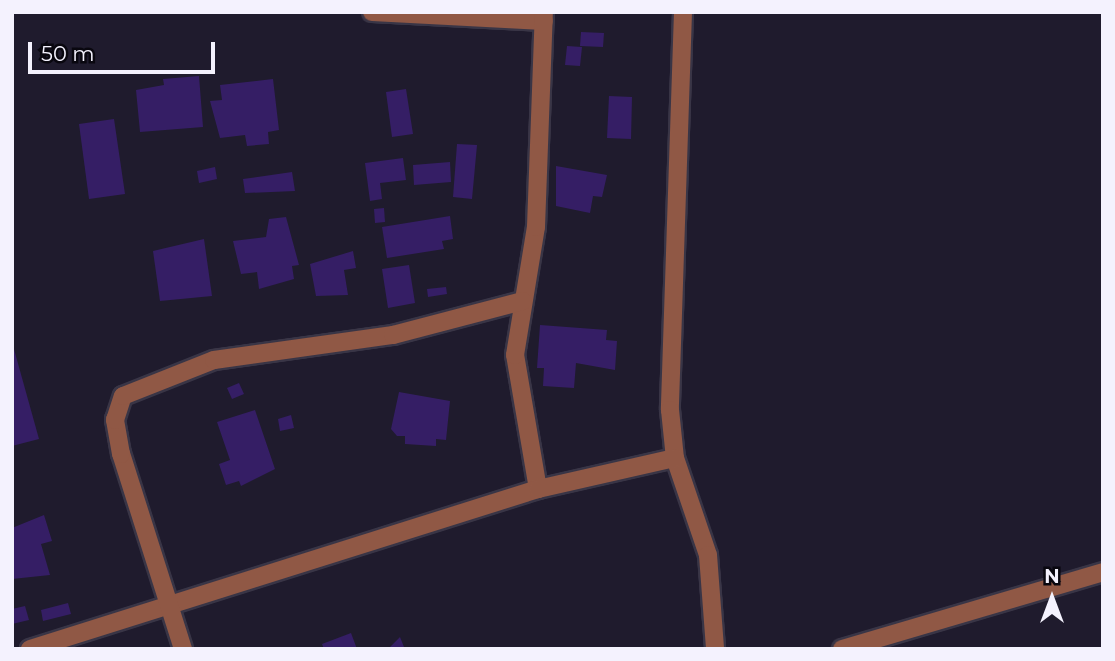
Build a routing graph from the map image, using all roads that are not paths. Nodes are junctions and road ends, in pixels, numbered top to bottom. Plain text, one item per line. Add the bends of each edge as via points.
1 (372, 12) edge
2 (683, 12) edge
3 (418, 16) edge
4 (544, 17) edge
5 (523, 301) junction
6 (675, 458) junction
7 (538, 489) junction
8 (1103, 572) edge
9 (169, 601) junction
10 (899, 641) edge
11 (30, 649) edge
12 (183, 649) edge
13 (715, 649) edge
14 (842, 649) edge

1 - 3 street
2 - 6 street via 668,337
3 - 4 street
4 - 5 street via 536,227
5 - 7 street via 515,355
5 - 9 street via 393,335 214,360 123,396 115,420 121,454
6 - 7 street
6 - 13 street via 708,555
7 - 9 street
8 - 10 street
9 - 11 street
9 - 12 street
10 - 14 street

